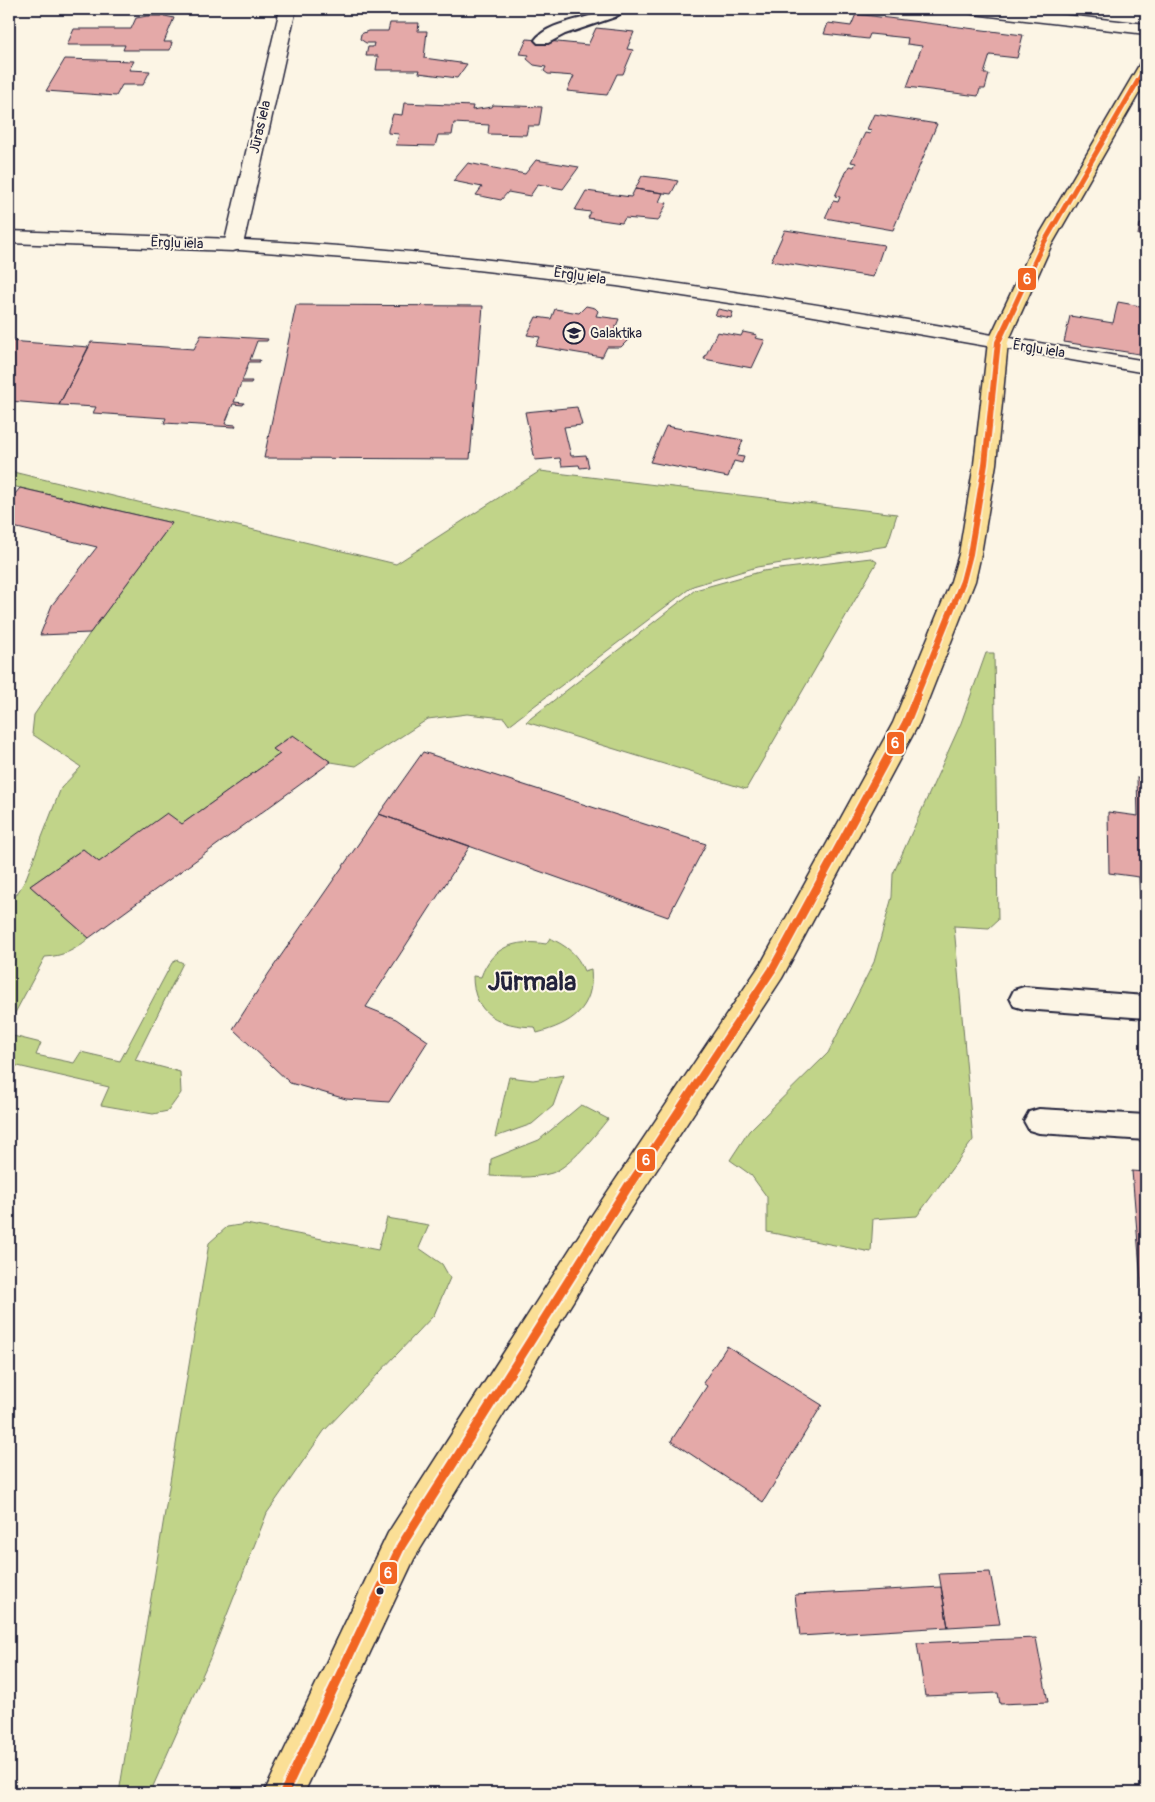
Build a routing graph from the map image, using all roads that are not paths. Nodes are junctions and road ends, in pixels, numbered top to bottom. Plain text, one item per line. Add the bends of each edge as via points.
1 (288, 9) edge
2 (619, 9) edge
3 (973, 9) edge
4 (1146, 29) edge
5 (543, 40) dead end
6 (1146, 67) edge
7 (9, 236) edge
8 (233, 245) junction
9 (998, 342) junction
10 (1146, 367) edge
11 (1024, 998) dead end
12 (1146, 1007) edge
13 (1039, 1121) dead end
14 (1146, 1128) edge
15 (284, 1793) edge

1 - 8 street, Jūras iela
2 - 5 lane
3 - 4 street
6 - 9 main road via 1042,246
7 - 8 street, Ērgļu iela
8 - 9 street, Ērgļu iela via 314,248 499,265 739,297
9 - 10 street, Ērgļu iela
9 - 15 main road via 985,464 970,554 963,581 906,723 772,970 601,1228 401,1546
11 - 12 lane
13 - 14 lane

